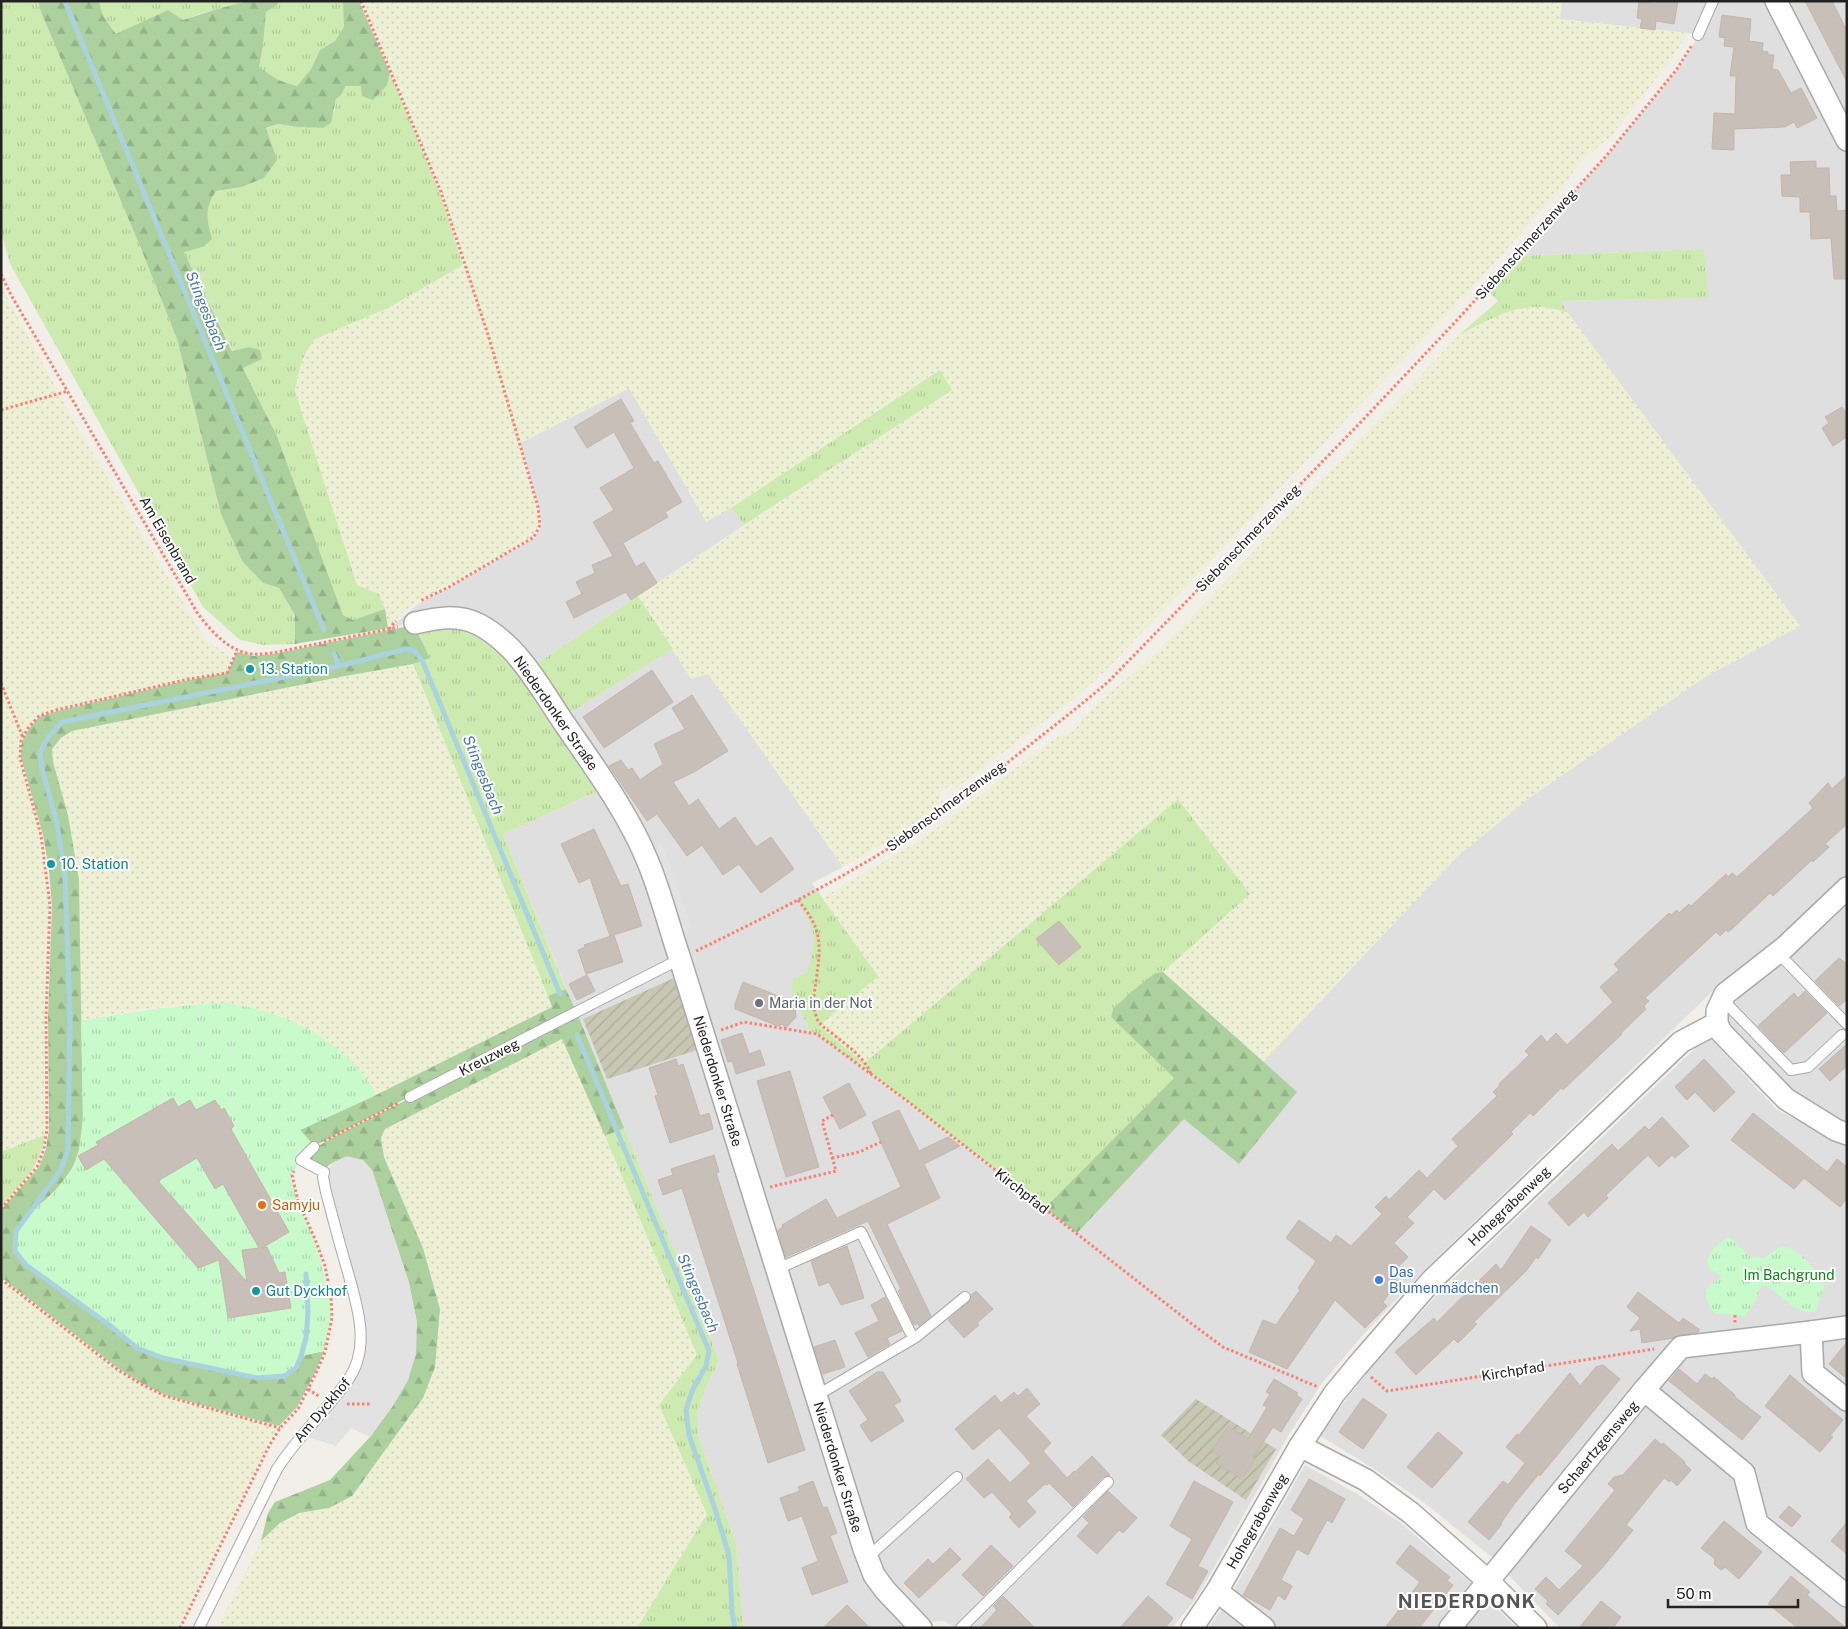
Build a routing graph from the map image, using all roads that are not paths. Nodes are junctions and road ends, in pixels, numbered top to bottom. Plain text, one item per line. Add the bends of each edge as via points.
1 (1713, 1) edge
2 (1776, 1) edge
3 (1698, 35) road end
4 (1847, 140) edge
5 (410, 615) road end
6 (1841, 897) edge
7 (1778, 953) junction
8 (680, 959) junction
9 (1722, 999) junction
10 (1717, 1023) junction
11 (1847, 1024) edge
12 (1842, 1035) dead end
13 (410, 1097) road end
14 (1847, 1134) edge
15 (314, 1147) road end
16 (777, 1269) junction
17 (965, 1297) dead end
18 (1847, 1327) edge
19 (910, 1332) dead end
20 (1811, 1332) junction
21 (1644, 1390) junction
22 (816, 1396) junction
23 (1847, 1400) edge
24 (1300, 1446) junction
25 (957, 1477) dead end
26 (1108, 1482) dead end
27 (868, 1557) junction
28 (1487, 1580) junction
29 (1840, 1590) edge
30 (1217, 1591) junction
31 (199, 1628) edge
32 (921, 1628) edge
33 (961, 1628) edge
34 (1192, 1628) edge
35 (1264, 1628) edge
36 (1450, 1628) edge
37 (1536, 1628) edge

1 - 3 lane
2 - 4 street
5 - 8 street, Niederdonker Straße via 459,618 478,624 497,636 524,664 635,834 648,862
6 - 7 street
7 - 9 street
7 - 11 lane
8 - 13 lane, Kreuzweg
8 - 16 street, Niederdonker Straße
9 - 10 street
9 - 12 lane via 1791,1070 1808,1067
10 - 14 street via 1721,1032 1786,1099
10 - 24 street, Hohegrabenweg via 1681,1042 1432,1280 1334,1394
15 - 31 lane, Am Dyckhof via 301,1160 324,1172 326,1192 358,1310 359,1358 350,1378 290,1448 277,1469
16 - 19 lane via 861,1232
16 - 22 street, Niederdonker Straße
17 - 22 lane via 916,1337
18 - 20 street
20 - 21 street via 1681,1347
20 - 23 street via 1813,1373
21 - 28 street, Schaertzgensweg
21 - 29 street, Schaertzgensweg via 1744,1473 1757,1523
22 - 27 street, Niederdonker Straße
24 - 28 street via 1366,1480 1411,1513
24 - 30 street, Hohegrabenweg
25 - 27 lane
26 - 33 lane
27 - 32 street, Niederdonker Straße via 874,1575
28 - 36 street, Schaertzgensweg
28 - 37 street
30 - 34 street, Hohegrabenweg
30 - 35 street

